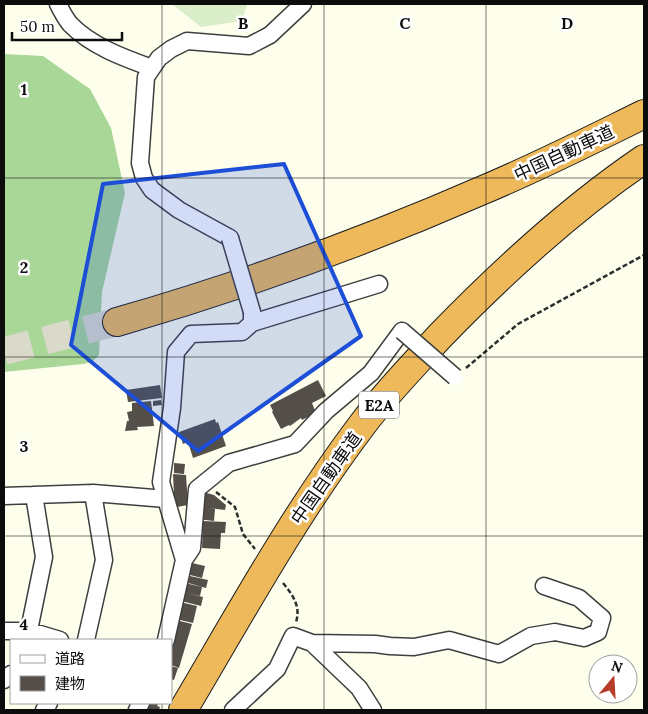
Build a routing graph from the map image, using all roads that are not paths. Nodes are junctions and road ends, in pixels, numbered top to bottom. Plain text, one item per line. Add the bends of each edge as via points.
1 (58, 4) edge
2 (303, 4) edge
3 (152, 68) junction
4 (644, 114) edge
5 (644, 159) edge
6 (379, 284) dead end
7 (252, 318) junction
8 (116, 322) tunnel mouth
9 (455, 377) road end
10 (93, 493) junction
11 (34, 495) junction
12 (4, 496) edge
13 (166, 499) junction
14 (184, 560) junction
15 (544, 586) dead end
16 (4, 631) edge
17 (29, 636) edge
18 (52, 639) edge
19 (86, 639) edge
20 (166, 639) edge
21 (312, 643) junction
22 (182, 710) edge
23 (233, 710) edge
24 (373, 710) edge

1 - 3 street via 69,23 84,36 118,56
2 - 3 street via 270,35 249,46 187,41 159,58
3 - 7 street, bridge via 146,77 140,163 144,178 152,190 180,210 230,238
4 - 8 highway, 中国自動車道 via 485,190 394,227 264,276
5 - 22 highway, 中国自動車道 / E2A via 514,262 407,371 363,423 293,524
6 - 7 street
7 - 13 street via 242,332 191,334 176,352 161,482
9 - 14 street, bridge via 402,331 371,373 326,411 294,444 229,462 197,489 192,548
10 - 11 street
10 - 13 street
10 - 19 street via 104,560
11 - 12 street
11 - 17 street via 44,557
13 - 14 street
14 - 20 street
15 - 21 street via 579,598 602,618 598,632 584,638 555,632 531,636 499,654 448,640 414,647
16 - 17 street
17 - 18 street
21 - 23 street via 293,636 277,670
21 - 24 street via 359,688

